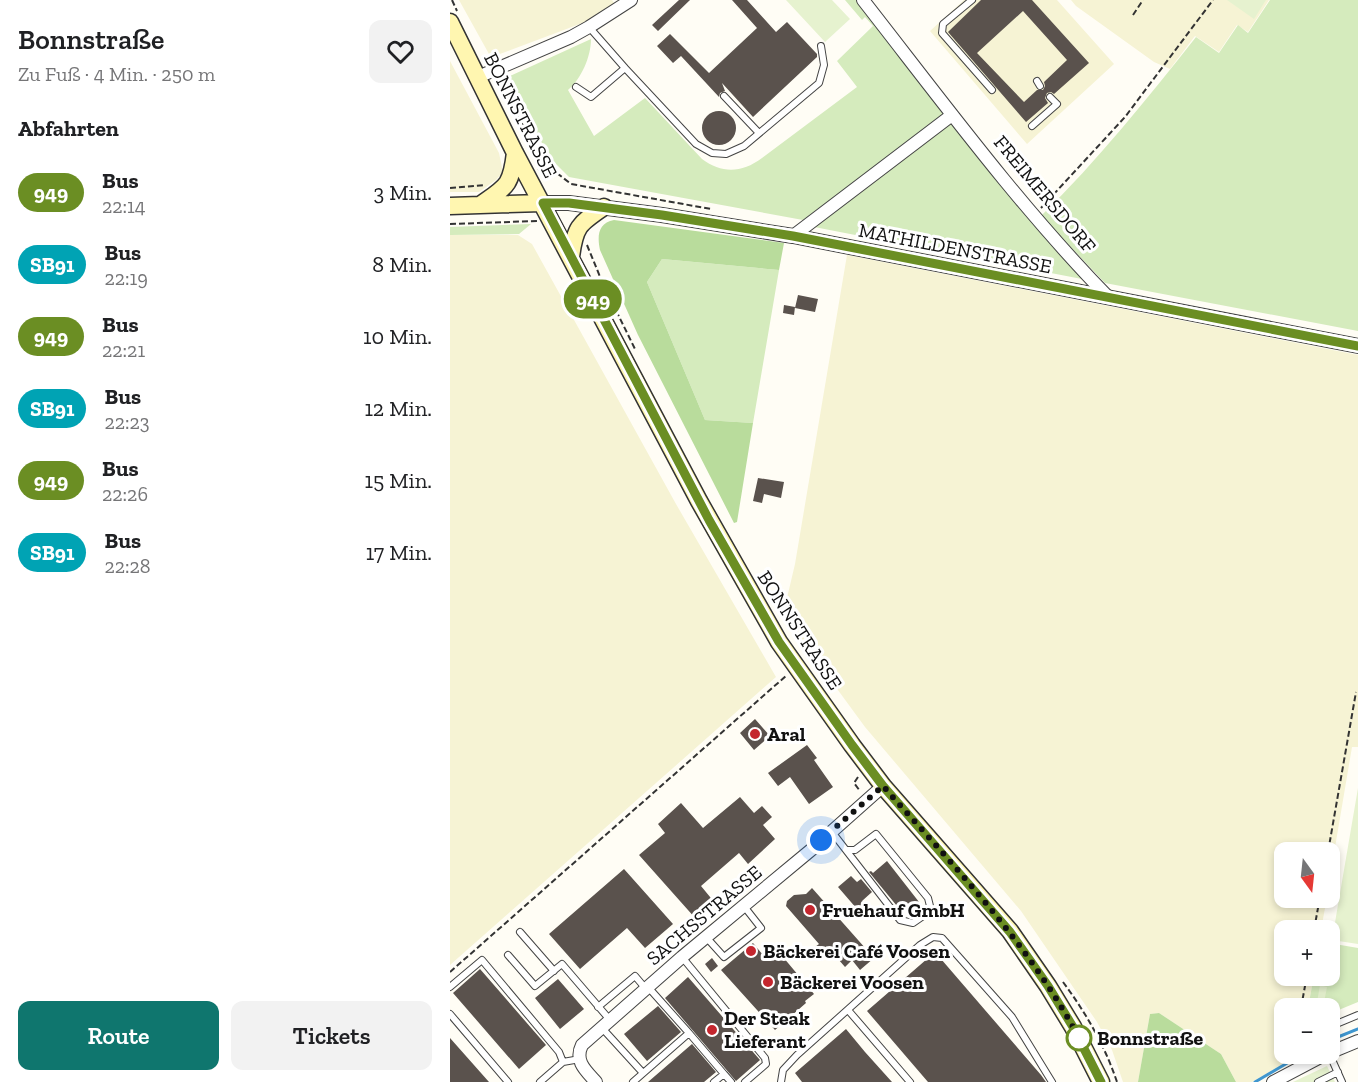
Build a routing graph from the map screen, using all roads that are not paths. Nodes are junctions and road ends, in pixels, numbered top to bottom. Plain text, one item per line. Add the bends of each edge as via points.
1 (630, 0) edge
2 (863, 0) edge
3 (972, 0) edge
4 (450, 22) edge
5 (589, 27) junction
6 (821, 46) dead end
7 (625, 68) junction
8 (484, 75) junction
9 (576, 87) dead end
10 (992, 90) dead end
11 (724, 96) dead end
12 (1050, 97) dead end
13 (952, 115) junction
14 (1032, 126) dead end
15 (759, 133) junction
16 (515, 153) junction
17 (543, 203) junction
18 (480, 205) junction
19 (450, 206) edge
20 (604, 207) junction
21 (793, 236) junction
22 (571, 258) junction
23 (1109, 298) junction
24 (1358, 346) edge
25 (883, 786) junction
26 (832, 831) junction
27 (848, 850) junction
28 (742, 905) junction
29 (519, 932) dead end
30 (706, 937) junction
31 (508, 955) dead end
32 (682, 957) junction
33 (554, 971) junction
34 (450, 987) edge
35 (647, 988) junction
36 (598, 1007) junction
37 (848, 1010) junction
38 (450, 1014) edge
39 (1358, 1015) edge
40 (1340, 1022) edge
41 (606, 1024) junction
42 (689, 1033) junction
43 (1358, 1041) edge
44 (1340, 1047) edge
45 (580, 1059) junction
46 (563, 1062) junction
47 (1305, 1064) edge
48 (1335, 1064) edge
49 (1338, 1072) junction
50 (643, 1073) junction
51 (724, 1074) junction
52 (508, 1082) edge
53 (540, 1082) edge
54 (596, 1082) edge
55 (633, 1082) edge
56 (714, 1082) edge
57 (731, 1082) edge
58 (745, 1082) edge
59 (781, 1082) edge
60 (910, 1082) edge
61 (1052, 1082) edge
62 (1101, 1082) edge
63 (1273, 1082) edge
64 (1318, 1082) edge
65 (1342, 1082) edge

1 - 5 street
2 - 13 street, FREIMERSDORF
3 - 10 lane via 944,24 942,33
4 - 8 main road, BONNSTRASSE
5 - 7 lane
5 - 8 street
6 - 15 lane via 824,65 819,83
7 - 9 lane via 591,97
7 - 15 lane via 696,144 712,153 726,154
8 - 16 main road, BONNSTRASSE
11 - 15 lane
12 - 14 lane via 1057,104
13 - 21 street
13 - 23 street, FREIMERSDORF
16 - 17 main road, BONNSTRASSE
16 - 18 main road via 508,183
17 - 18 main road
17 - 20 street, MATHILDENSTRASSE
17 - 22 main road, BONNSTRASSE
18 - 19 main road
20 - 21 street, MATHILDENSTRASSE
20 - 22 main road via 579,226 573,237
21 - 23 street, MATHILDENSTRASSE
22 - 25 main road, BONNSTRASSE via 740,577 796,667
23 - 24 street, MATHILDENSTRASSE
25 - 26 street, SACHSSTRASSE
25 - 62 main road, BONNSTRASSE via 1010,932 1073,1027
26 - 27 lane
26 - 28 street, SACHSSTRASSE
27 - 27 lane via 900,920 913,923 926,914 928,898 876,834 855,850
28 - 30 street, SACHSSTRASSE
28 - 30 lane via 761,928 724,957
29 - 33 lane
30 - 32 street, SACHSSTRASSE
31 - 33 lane via 535,986
32 - 35 street, SACHSSTRASSE
32 - 58 lane via 765,1058 766,1064
33 - 36 lane via 562,964
34 - 46 lane via 482,960 560,1052
35 - 36 lane via 635,976
35 - 41 street, SACHSSTRASSE
35 - 42 lane
36 - 41 lane
37 - 59 lane via 797,1054 783,1070
37 - 60 lane
37 - 61 lane via 920,945 933,937 942,938 1012,1017
38 - 52 lane
39 - 40 lane
41 - 45 street, SACHSSTRASSE via 582,1045
41 - 50 lane
42 - 50 lane
42 - 51 lane
43 - 44 street
45 - 46 lane
45 - 54 street
46 - 53 lane
47 - 63 street
48 - 49 lane
49 - 64 lane
49 - 65 lane
50 - 55 lane
51 - 56 lane
51 - 57 lane

